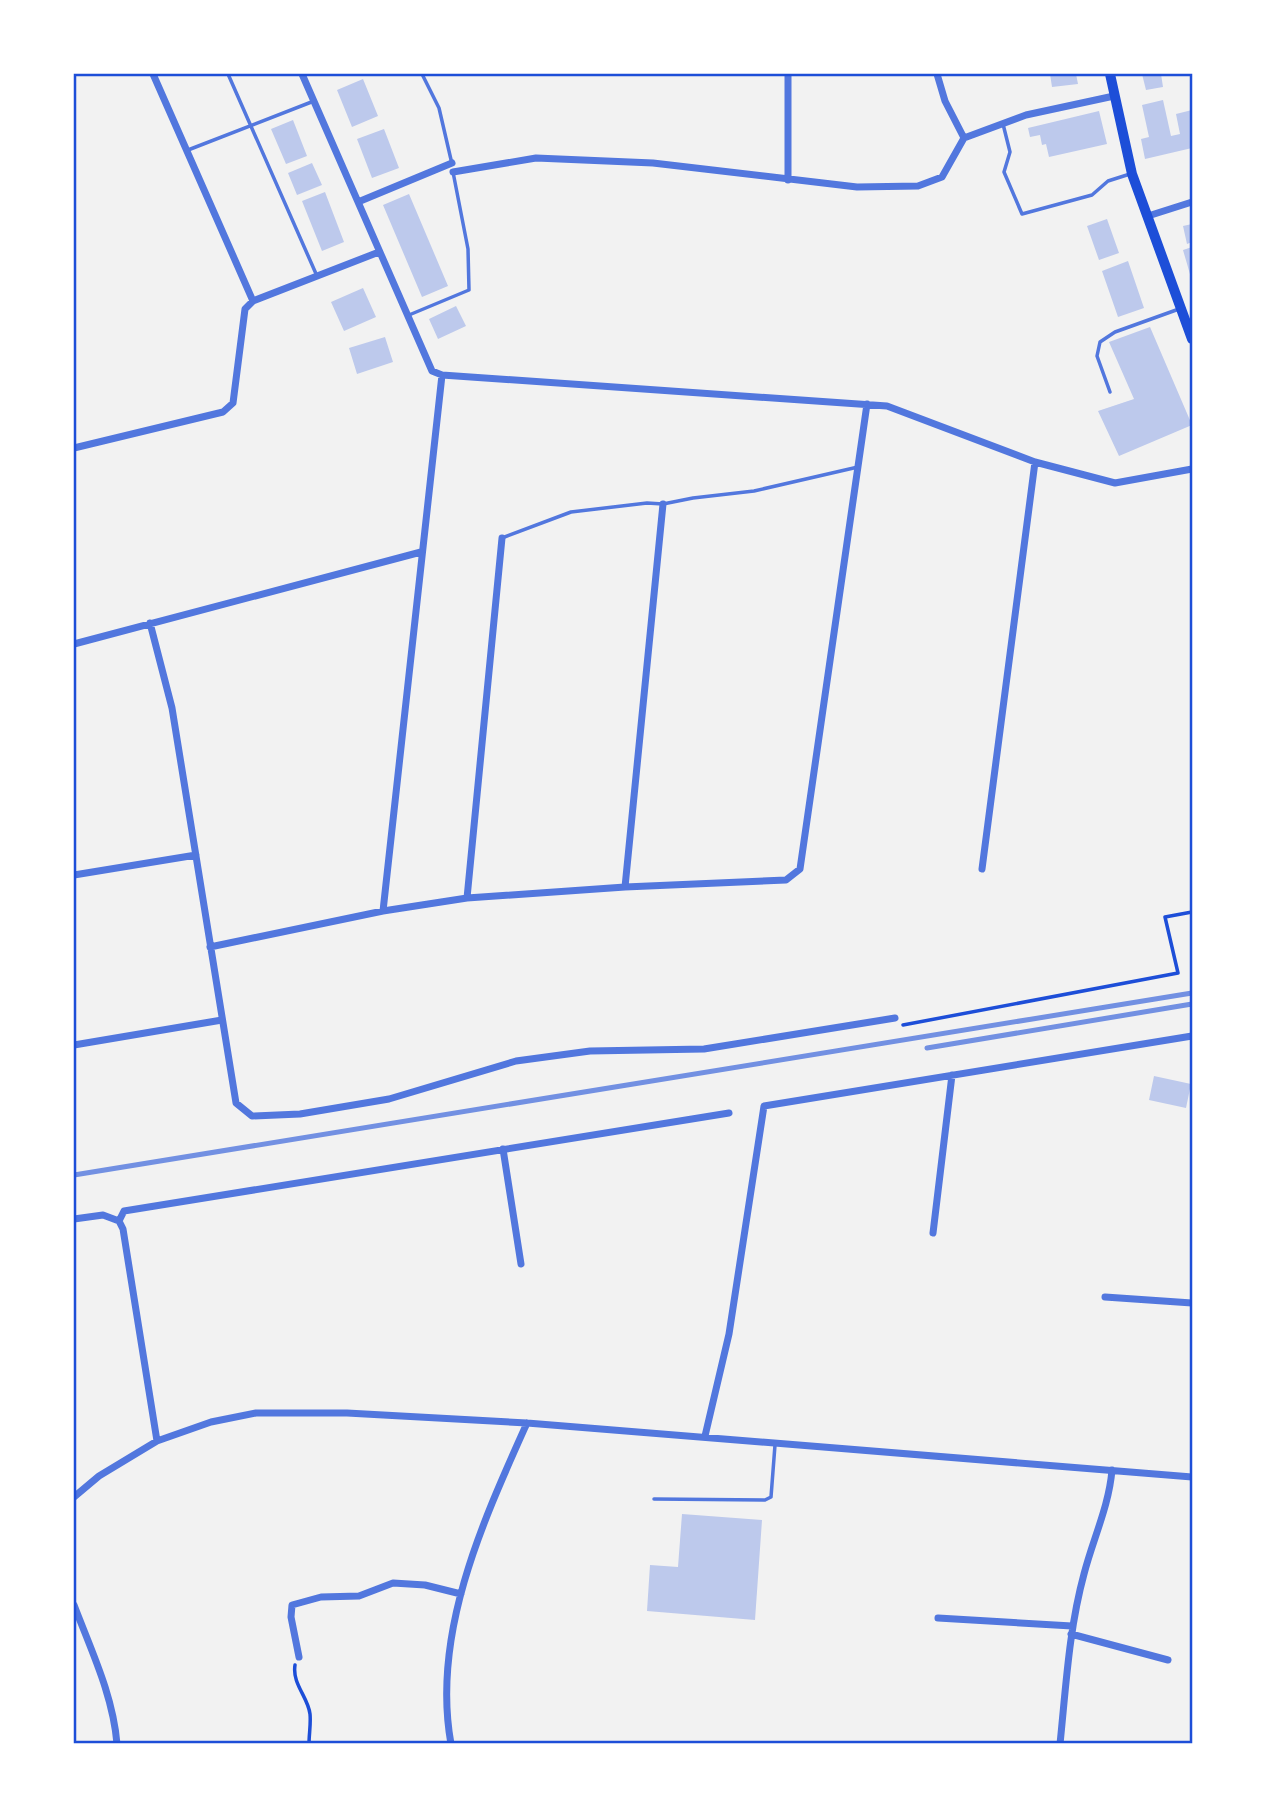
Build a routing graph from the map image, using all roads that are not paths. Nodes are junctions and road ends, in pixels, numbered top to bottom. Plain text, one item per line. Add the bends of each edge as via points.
1 (153, 74) edge
2 (228, 74) edge
3 (302, 74) edge
4 (422, 74) edge
5 (788, 74) edge
6 (937, 74) edge
7 (1110, 74) edge
8 (1114, 96) junction
9 (314, 101) junction
10 (1003, 122) junction
11 (251, 126) junction
12 (964, 138) junction
13 (187, 151) junction
14 (452, 168) junction
15 (1132, 174) junction
16 (788, 180) junction
17 (358, 202) junction
18 (1192, 202) edge
19 (1148, 216) junction
20 (379, 252) junction
21 (317, 276) junction
22 (253, 301) junction
23 (1181, 308) junction
24 (408, 316) junction
25 (1192, 339) edge
26 (442, 375) junction
27 (1110, 392) dead end
28 (867, 404) junction
29 (74, 449) edge
30 (1035, 462) junction
31 (858, 467) junction
32 (1192, 469) edge
33 (663, 505) junction
34 (502, 538) joint
35 (421, 552) junction
36 (150, 623) junction
37 (74, 643) edge
38 (196, 855) junction
39 (982, 869) dead end
40 (74, 875) edge
41 (625, 887) junction
42 (467, 898) junction
43 (383, 911) junction
44 (210, 947) junction
45 (895, 1018) road end
46 (222, 1020) junction
47 (1192, 1036) edge
48 (74, 1045) edge
49 (952, 1075) junction
50 (729, 1112) dead end
51 (503, 1149) junction
52 (74, 1219) edge
53 (119, 1221) junction
54 (933, 1233) dead end
55 (521, 1264) dead end
56 (1105, 1297) dead end
57 (1192, 1303) edge
58 (527, 1423) junction
59 (705, 1436) junction
60 (157, 1441) junction
61 (775, 1443) junction
62 (1112, 1470) junction
63 (1192, 1477) edge
64 (74, 1497) edge
65 (654, 1499) dead end
66 (461, 1594) junction
67 (74, 1605) edge
68 (938, 1618) dead end
69 (1071, 1630) junction
70 (299, 1657) road end
71 (1168, 1660) dead end
72 (117, 1744) edge
73 (452, 1744) edge
74 (1060, 1744) edge

1 - 13 street
2 - 11 lane
3 - 9 street
4 - 14 lane via 439,108
5 - 16 street
6 - 12 street
7 - 8 main road
8 - 10 street
8 - 15 main road
9 - 11 lane
9 - 17 street
10 - 12 street
10 - 15 lane via 1010,152 1004,172 1022,214 1092,195 1108,181
11 - 13 lane
11 - 21 lane
12 - 16 street via 942,177 918,186 857,187
13 - 22 street
14 - 16 street via 536,158 653,163
14 - 17 street
14 - 24 lane via 468,249 469,290
15 - 19 main road
17 - 20 street
18 - 19 street
19 - 23 main road
20 - 21 street
20 - 24 street
21 - 22 street
22 - 29 street via 245,309 233,403 223,412
23 - 25 main road
23 - 27 lane via 1100,342 1097,356
24 - 26 street via 432,370
26 - 28 street
26 - 35 street
28 - 30 street via 887,406
28 - 31 street
30 - 32 street via 1115,483
30 - 39 street
31 - 33 lane via 754,491
31 - 41 street via 800,869 786,880
33 - 34 lane via 571,512
33 - 41 street
34 - 42 street
35 - 36 street
35 - 43 street
36 - 37 street
36 - 38 street via 172,708
38 - 40 street
38 - 44 street
41 - 42 street
42 - 43 street
43 - 44 street
44 - 46 street
45 - 46 street via 704,1049 590,1051 516,1061 389,1099 300,1114 252,1116 236,1103
46 - 48 street
47 - 49 street
49 - 54 street
49 - 59 street via 764,1106 729,1334
50 - 51 street
51 - 53 street via 124,1211
51 - 55 street
52 - 53 street via 103,1214
53 - 60 street
56 - 57 street
58 - 59 street
58 - 60 street via 256,1413 211,1422
58 - 66 street via 496,1492
59 - 61 street
60 - 64 street
61 - 62 street
61 - 65 lane via 771,1497 765,1500
62 - 63 street
62 - 69 street
66 - 70 street via 393,1583 359,1596 321,1597 292,1605
66 - 73 street via 449,1656 446,1713
67 - 72 street via 107,1690
68 - 69 street
69 - 71 street
69 - 74 street

